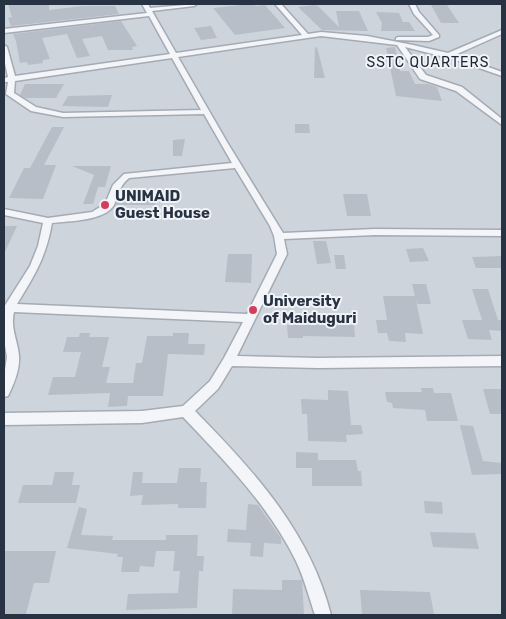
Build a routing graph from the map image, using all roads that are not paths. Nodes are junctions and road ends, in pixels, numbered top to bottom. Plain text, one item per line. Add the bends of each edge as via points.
1 (194, 4) edge
2 (278, 4) edge
3 (412, 4) edge
4 (148, 9) edge
5 (4, 31) edge
6 (502, 32) edge
7 (306, 35) junction
8 (364, 39) junction
9 (400, 45) junction
10 (4, 47) edge
11 (466, 49) junction
12 (172, 55) junction
13 (450, 55) junction
14 (464, 59) junction
15 (502, 74) edge
16 (8, 79) edge
17 (207, 112) junction
18 (502, 123) edge
19 (238, 165) junction
20 (4, 212) edge
21 (48, 221) junction
22 (502, 234) edge
23 (279, 236) junction
24 (8, 308) junction
25 (250, 318) junction
26 (229, 361) junction
27 (502, 361) edge
28 (4, 392) edge
29 (186, 411) junction
30 (4, 419) edge
31 (323, 615) edge

1 - 4 street
2 - 7 street
3 - 8 street via 437,36 435,38
4 - 5 street
4 - 12 street
6 - 11 street
7 - 8 street
7 - 12 street
8 - 9 street
9 - 13 street
9 - 18 street via 423,77 459,89
10 - 16 street
11 - 13 street
11 - 14 street
12 - 16 street
12 - 17 street
13 - 14 street
14 - 15 street
16 - 17 street via 10,94 34,109 63,115
17 - 19 street
19 - 21 street via 128,176 113,192 109,206 95,215
19 - 23 street
20 - 21 street
21 - 24 street via 44,246 35,266
22 - 23 street via 375,232
23 - 25 street via 282,254
24 - 25 street
24 - 28 street via 6,322 13,357
25 - 26 street
26 - 27 street
26 - 29 street via 214,385
29 - 30 street via 142,417
29 - 31 street via 277,512 297,543 318,593

